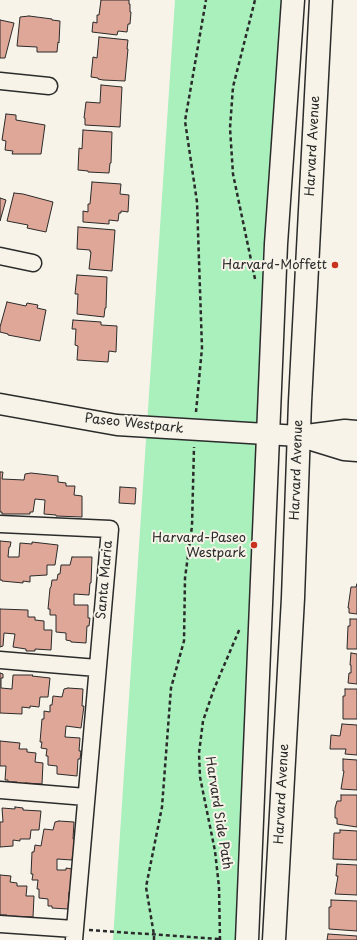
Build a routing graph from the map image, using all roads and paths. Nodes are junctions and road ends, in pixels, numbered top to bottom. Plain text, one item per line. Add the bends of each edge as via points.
1 (206, 0) edge
2 (255, 0) edge
3 (292, 0) edge
4 (321, 0) edge
5 (0, 81) edge
6 (49, 86) dead end
7 (0, 256) edge
8 (33, 263) dead end
9 (255, 280) dead end
10 (0, 404) edge
11 (194, 430) junction
12 (357, 431) edge
13 (269, 434) junction
14 (299, 436) junction
15 (357, 451) edge
16 (0, 524) edge
17 (241, 627) dead end
18 (0, 660) edge
19 (97, 668) junction
20 (0, 790) edge
21 (86, 797) junction
22 (0, 924) edge
23 (74, 934) edge
24 (154, 935) junction
25 (220, 939) edge
26 (154, 940) edge
27 (247, 940) edge
28 (274, 940) edge

1 - 11 path via 185,121 197,202 202,340
2 - 9 path via 233,87 230,128 233,174
3 - 13 main road via 276,244
4 - 14 main road, Harvard Avenue
5 - 6 street
7 - 8 street
10 - 11 street, Paseo Westpark via 117,425
11 - 13 street, Paseo Westpark
11 - 24 path via 192,526 185,578 184,641 171,688 162,807 146,887
12 - 14 street via 345,430
13 - 14 street, Paseo Westpark
13 - 27 main road
14 - 15 street via 344,450
14 - 28 main road, Harvard Avenue via 292,620
16 - 19 street, Santa Maria via 110,529
17 - 25 path, Harvard Side Path via 203,721 199,753 200,777 215,851
18 - 19 street
19 - 21 street, Santa Maria
20 - 21 street
21 - 23 street, Santa Maria
22 - 23 street
23 - 24 path
24 - 25 path
24 - 26 path

